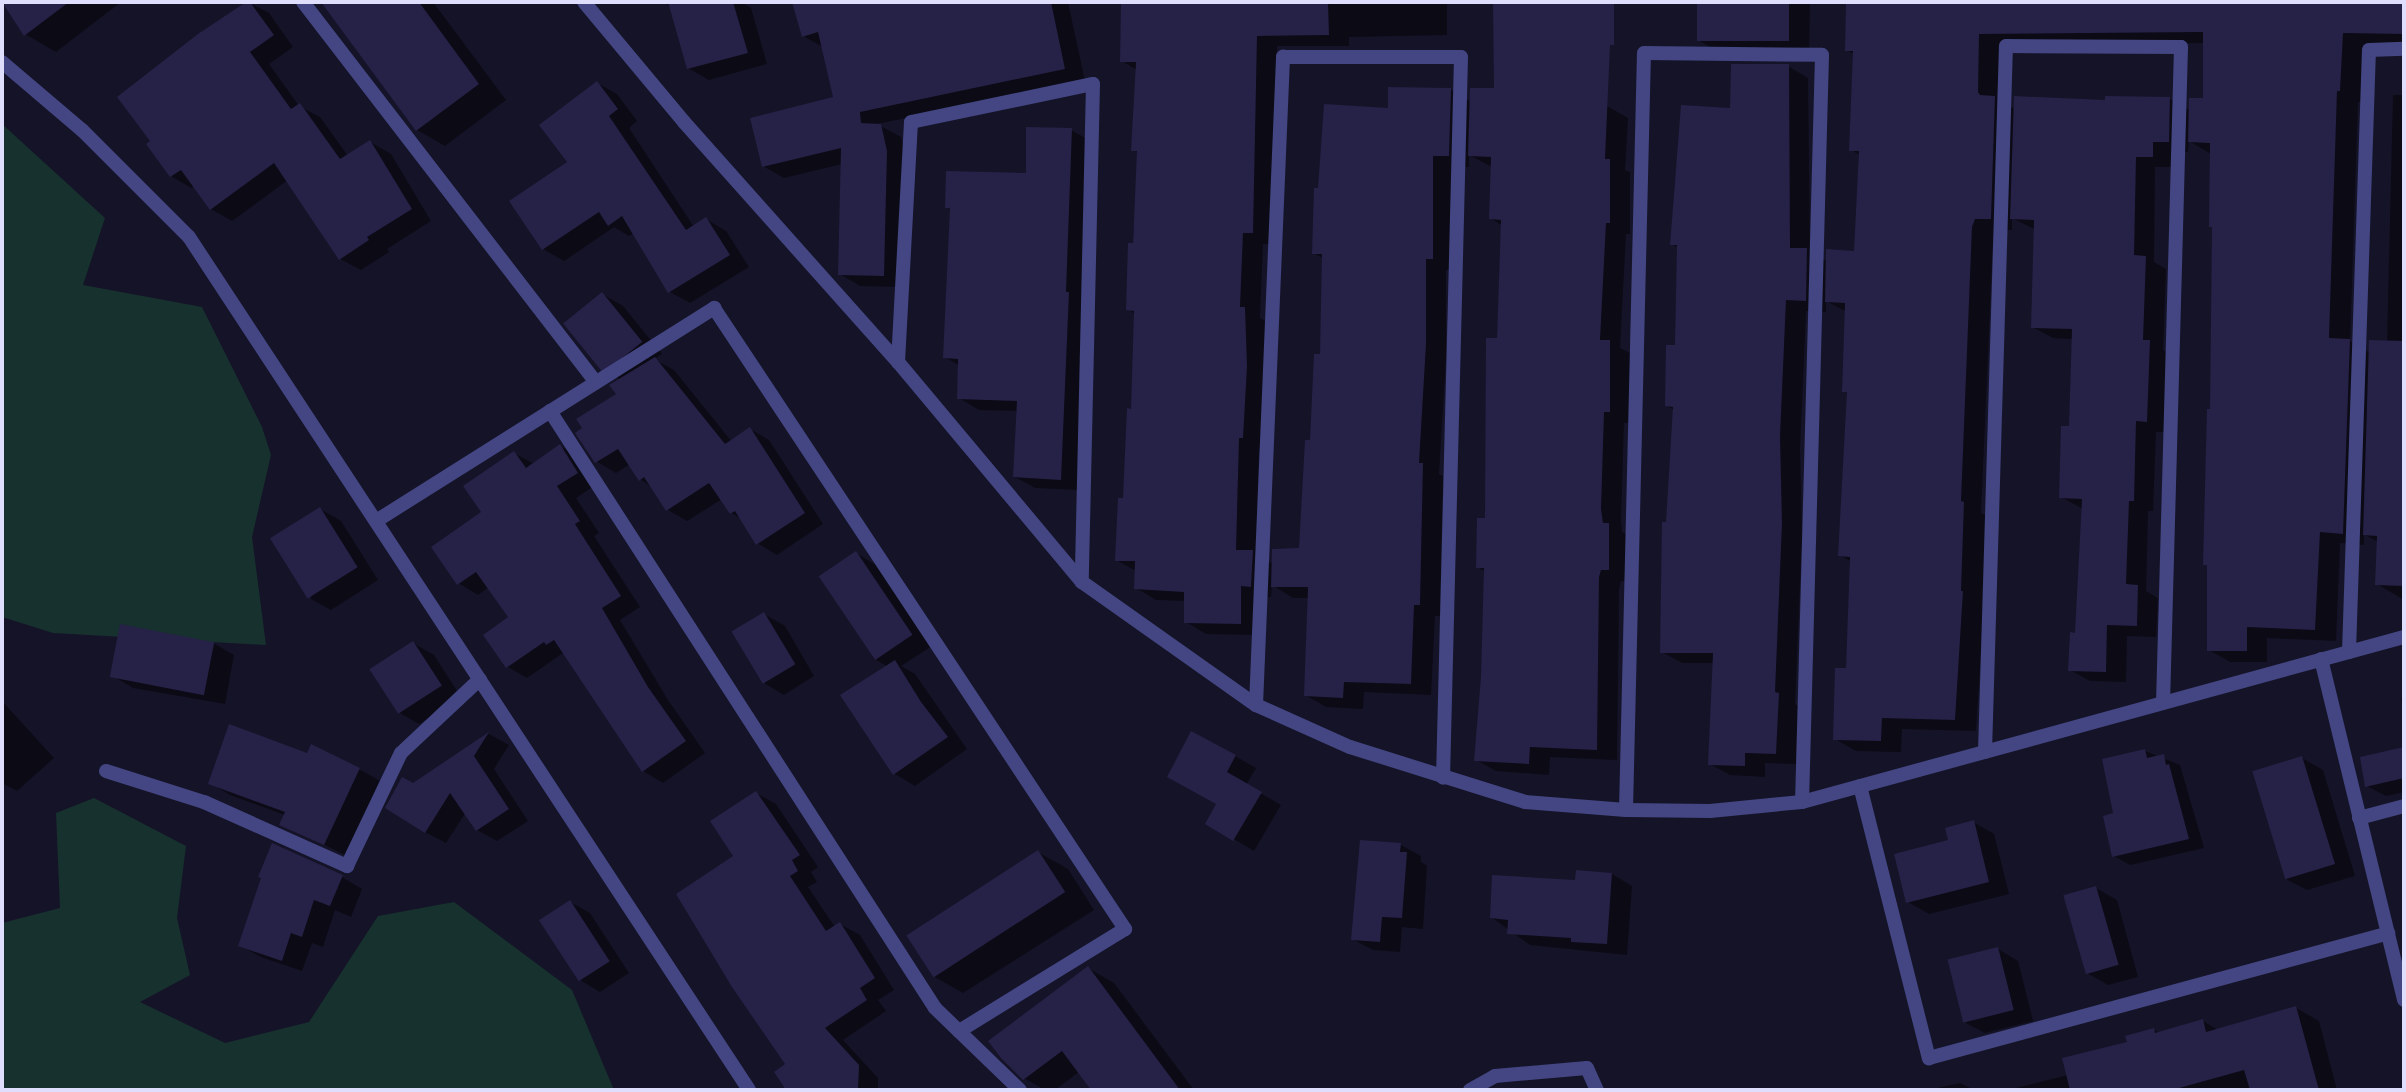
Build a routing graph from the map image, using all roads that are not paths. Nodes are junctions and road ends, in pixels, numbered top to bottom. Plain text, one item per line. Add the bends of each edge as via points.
1 (303, 2) edge
2 (584, 2) edge
3 (2404, 49) edge
4 (2, 62) edge
5 (898, 362) junction
6 (596, 382) junction
7 (550, 411) junction
8 (376, 521) junction
9 (1082, 582) junction
10 (2404, 637) edge
11 (2349, 652) junction
12 (2321, 659) junction
13 (480, 679) junction
14 (2163, 703) junction
15 (1256, 705) junction
16 (1985, 752) junction
17 (106, 771) dead end
18 (1443, 778) junction
19 (1860, 786) junction
20 (1802, 802) junction
21 (2404, 806) edge
22 (1626, 810) junction
23 (2359, 818) junction
24 (2388, 933) junction
25 (2404, 1000) edge
26 (959, 1031) junction
27 (749, 1090) edge
28 (1020, 1090) edge
29 (1470, 1090) edge
30 (1597, 1090) edge

1 - 6 street
2 - 5 street via 684,122
3 - 11 street via 2369,50
4 - 8 street via 82,130 189,237
5 - 9 street
5 - 9 street via 911,122 1093,84
6 - 7 street
6 - 26 street via 714,308 1125,929
7 - 8 street
7 - 26 street via 935,1008
8 - 13 street
9 - 15 street
10 - 11 street
11 - 12 street
12 - 14 street
12 - 23 street
13 - 17 street via 401,753 347,866 204,802
13 - 27 street
14 - 16 street
14 - 16 street via 2181,47 2006,46
15 - 18 street via 1350,747
15 - 18 street via 1283,57 1461,57
16 - 19 street
18 - 22 street via 1525,802
19 - 20 street
19 - 24 street via 1929,1058
20 - 22 street via 1710,811
20 - 22 street via 1822,55 1644,53
21 - 23 street
23 - 24 street
24 - 25 street
26 - 28 street
29 - 30 street via 1495,1076 1587,1068

